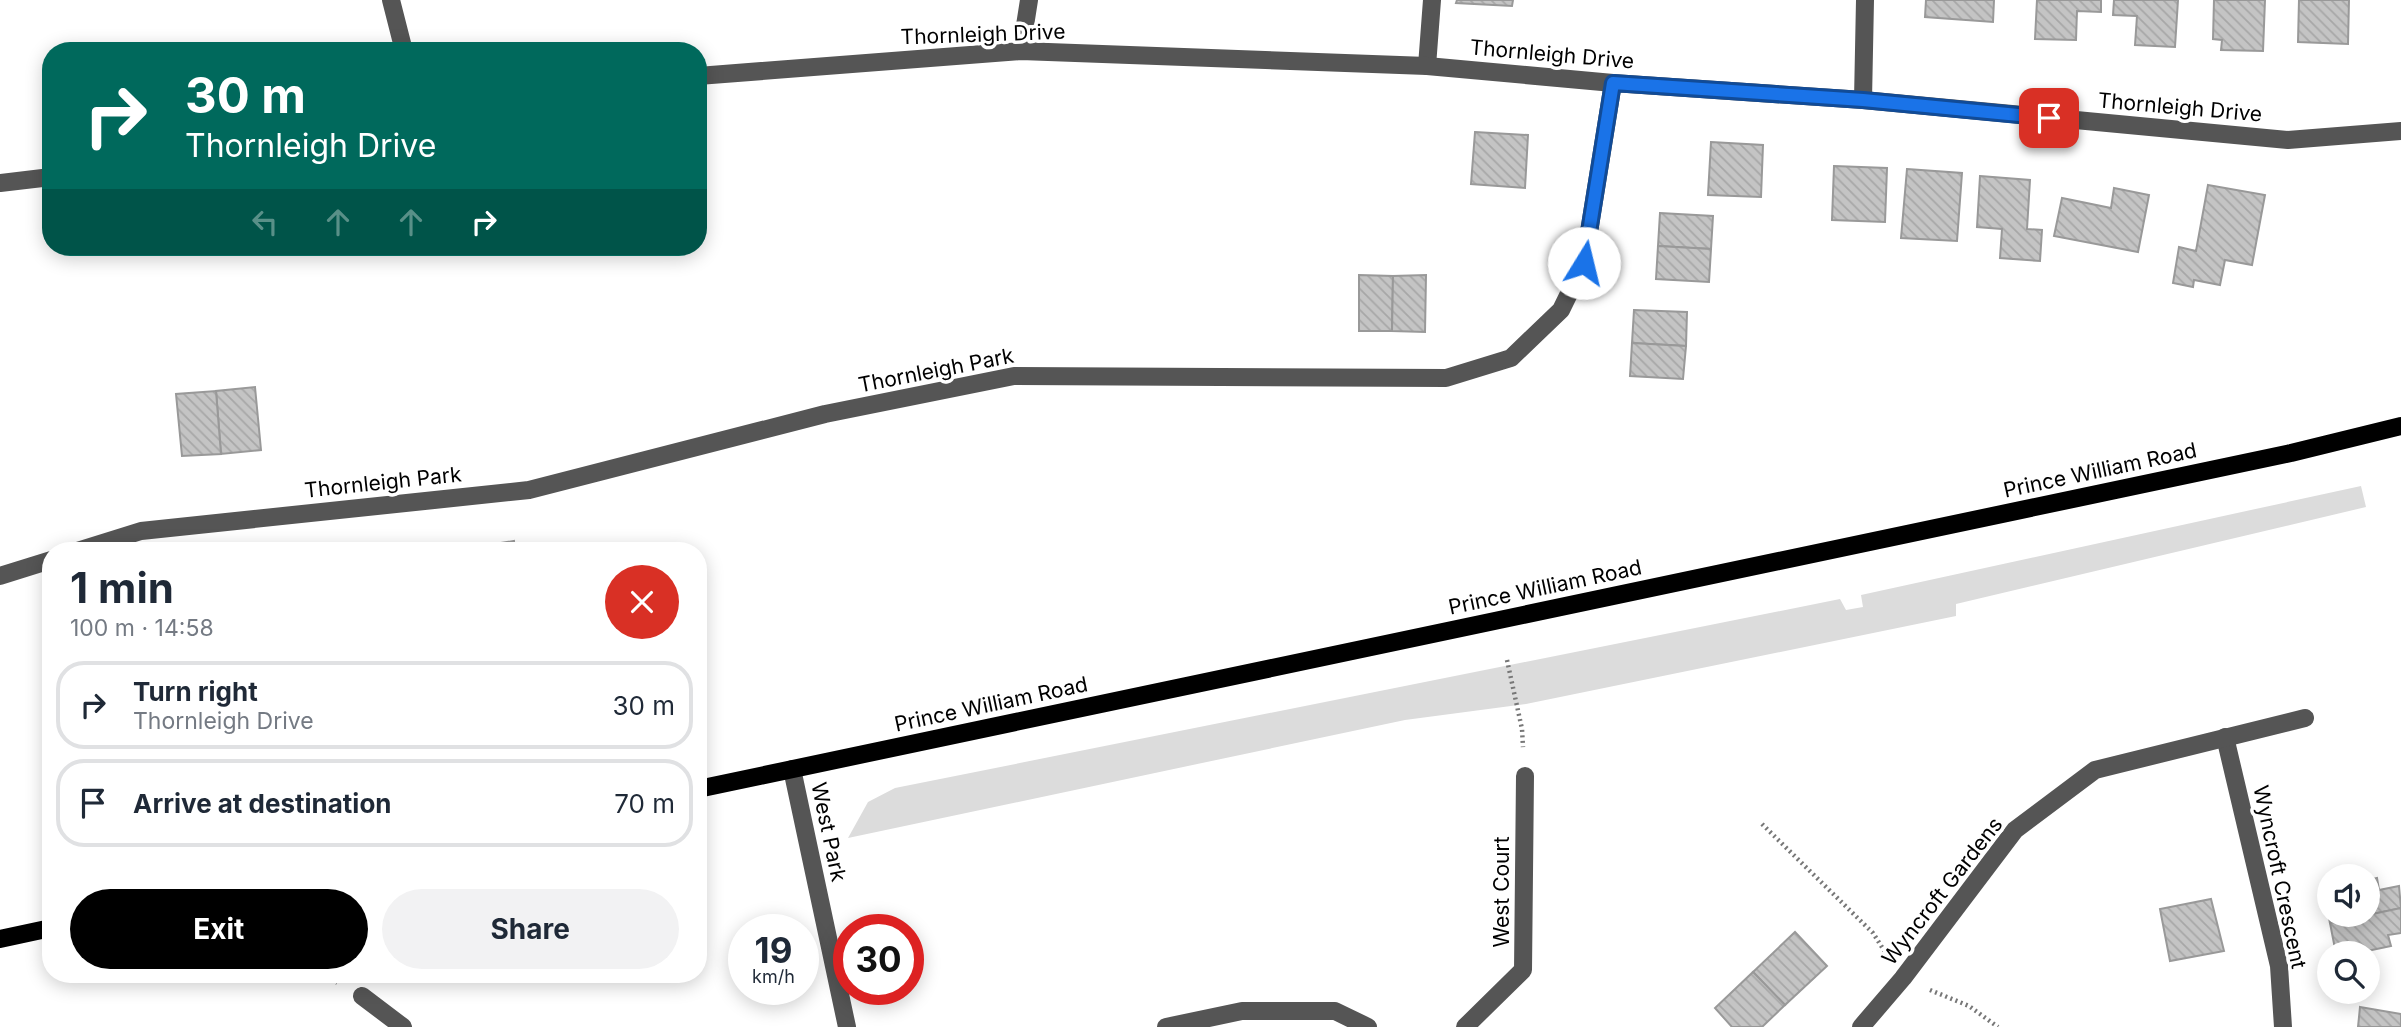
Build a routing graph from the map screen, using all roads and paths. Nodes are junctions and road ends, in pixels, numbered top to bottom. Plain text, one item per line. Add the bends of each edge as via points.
1 (391, 0) edge
2 (1029, 0) edge
3 (1432, 0) edge
4 (1865, 0) edge
5 (402, 42) edge
6 (1021, 51) junction
7 (1427, 66) junction
8 (707, 75) edge
9 (1613, 83) junction
10 (1863, 100) junction
11 (2401, 131) edge
12 (42, 178) edge
13 (0, 183) edge
14 (2401, 426) edge
15 (106, 542) edge
16 (42, 563) edge
17 (0, 576) edge
18 (1507, 660) dead end
19 (2305, 718) dead end
20 (2225, 737) junction
21 (792, 769) junction
22 (1525, 775) joint
23 (707, 787) edge
24 (1762, 824) dead end
25 (42, 930) edge
26 (0, 939) edge
27 (1903, 978) junction
28 (362, 996) dead end
29 (403, 1027) edge
30 (847, 1027) edge
31 (1166, 1027) edge
32 (1368, 1027) edge
33 (1465, 1027) edge
34 (1861, 1027) edge
35 (1998, 1027) edge
36 (2283, 1027) edge

1 - 5 street
2 - 6 street
3 - 7 street
4 - 10 street
6 - 7 street, Thornleigh Drive
6 - 8 street, Thornleigh Drive
7 - 9 street, Thornleigh Drive
9 - 10 street, Thornleigh Drive
9 - 15 street, Thornleigh Park via 1584,263 1561,310 1511,358 1498,362 1446,377 1014,376 825,414 529,490 141,531
10 - 11 street, Thornleigh Drive via 2288,140
12 - 13 street
14 - 21 main road, Prince William Road
16 - 17 street
18 - 22 path via 1522,729
19 - 20 street, Wyncroft Gardens
20 - 27 street, Wyncroft Gardens via 2095,770 2015,831
20 - 36 street, Wyncroft Crescent via 2279,966
21 - 23 main road, Prince William Road
21 - 30 street, West Park
22 - 33 street, West Court via 1523,971
24 - 27 path via 1873,933
25 - 26 main road
27 - 34 street, Wyncroft Gardens
27 - 35 path via 1969,1006
28 - 29 street
31 - 32 street via 1242,1011 1335,1011

